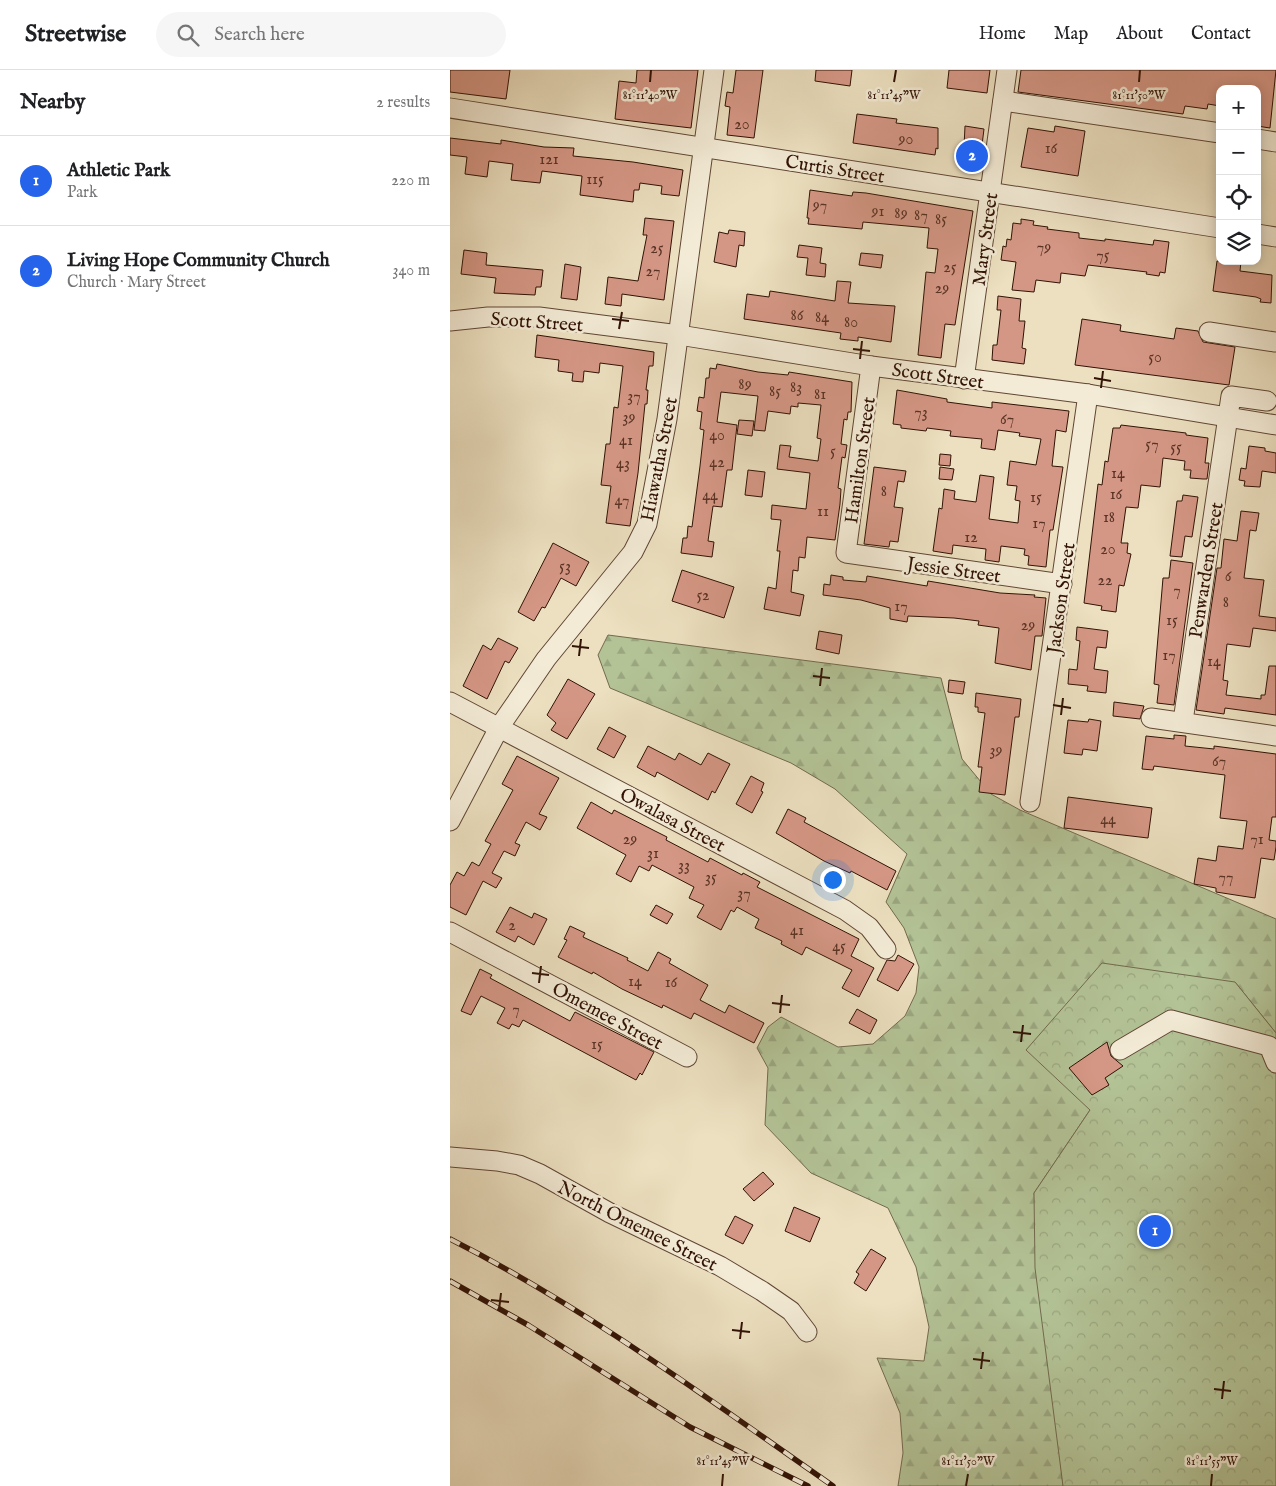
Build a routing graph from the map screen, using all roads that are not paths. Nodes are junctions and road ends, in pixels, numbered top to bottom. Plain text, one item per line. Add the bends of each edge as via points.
1 (714, 70) edge
2 (1007, 70) edge
3 (1003, 101) junction
4 (450, 108) edge
5 (1216, 133) edge
6 (1261, 140) edge
7 (1276, 142) edge
8 (703, 147) junction
9 (991, 193) junction
10 (1216, 227) edge
11 (1261, 235) edge
12 (1276, 237) edge
13 (450, 321) edge
14 (1209, 332) dead end
15 (678, 335) junction
16 (1275, 342) edge
17 (871, 366) junction
18 (964, 379) junction
19 (1088, 394) junction
20 (1266, 402) dead end
21 (1228, 419) junction
22 (1276, 425) edge
23 (846, 553) joint
24 (1062, 584) junction
25 (450, 702) edge
26 (1151, 718) dead end
27 (1183, 721) junction
28 (500, 726) junction
29 (1276, 736) edge
30 (1030, 802) dead end
31 (450, 821) edge
32 (450, 932) edge
33 (886, 949) dead end
34 (1120, 1050) dead end
35 (687, 1058) dead end
36 (1276, 1062) edge
37 (450, 1157) edge
38 (807, 1332) dead end

1 - 8 street, Hiawatha Street
2 - 3 street, Mary Street
3 - 5 street
3 - 9 street, Mary Street
4 - 8 street, Curtis Street
6 - 7 street
8 - 9 street, Curtis Street
8 - 15 street, Hiawatha Street
9 - 10 street, Curtis Street via 1149,212
9 - 18 street, Mary Street
11 - 12 street
13 - 15 street, Scott Street via 488,317 539,318
14 - 16 street
15 - 17 street, Scott Street
15 - 28 street, Hiawatha Street via 657,482 641,538 546,659
17 - 18 street, Scott Street
17 - 23 street, Hamilton Street
18 - 19 street, Scott Street via 1048,383
19 - 21 street, Scott Street
19 - 24 street, Jackson Street
20 - 21 street, Penwarden Street via 1232,396
21 - 22 street, Scott Street
21 - 27 street, Penwarden Street
23 - 24 street, Jessie Street
24 - 30 street, Jackson Street
25 - 28 street, Owalasa Street
26 - 27 street
27 - 29 street
28 - 31 street, Hiawatha Street
28 - 33 street, Owalasa Street via 845,910 869,927
32 - 35 street, Omemee Street
34 - 36 street via 1171,1020 1269,1046
37 - 38 street, North Omemee Street via 497,1161 540,1174 762,1290 791,1311

